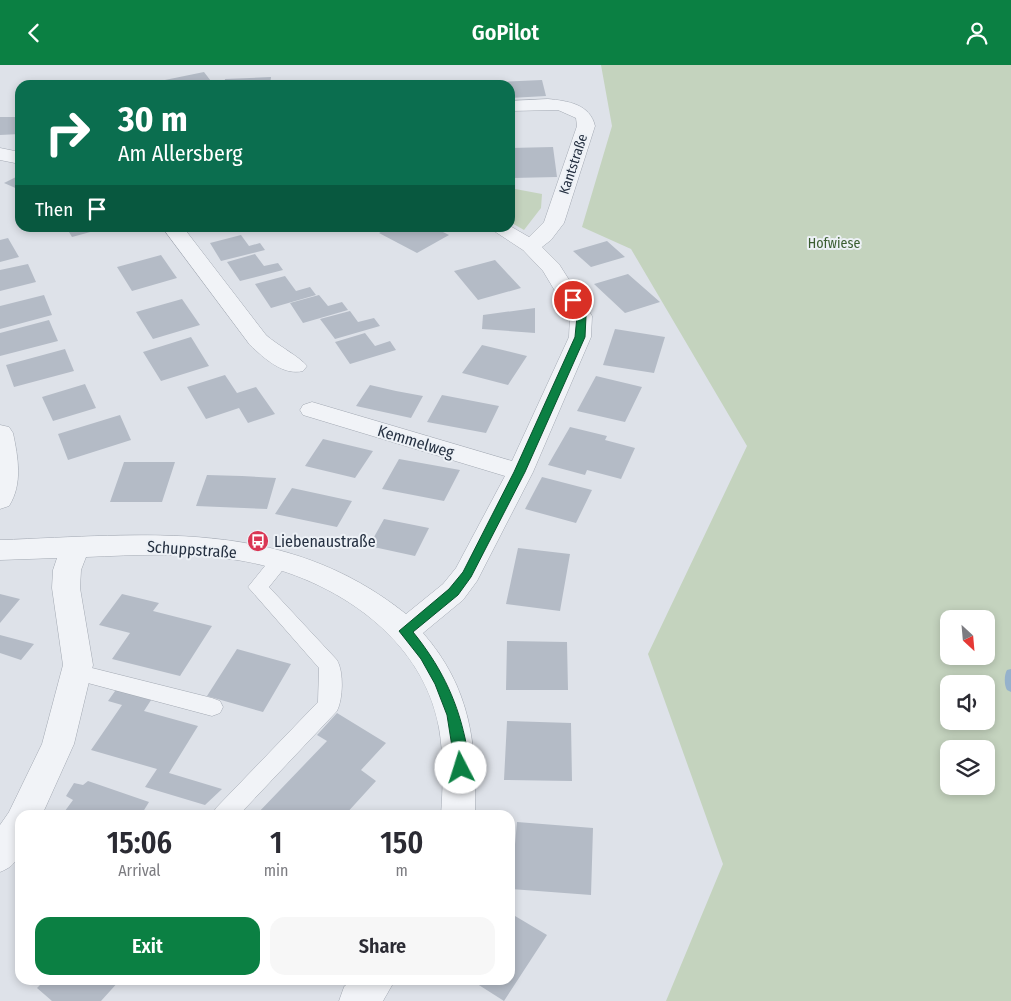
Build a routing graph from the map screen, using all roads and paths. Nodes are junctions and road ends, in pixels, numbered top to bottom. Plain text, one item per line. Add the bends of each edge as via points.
1 (515, 106) edge
2 (0, 154) edge
3 (15, 157) edge
4 (176, 232) edge
5 (506, 232) edge
6 (530, 246) junction
7 (295, 366) dead end
8 (312, 410) dead end
9 (0, 433) edge
10 (520, 472) junction
11 (0, 500) edge
12 (75, 548) junction
13 (0, 550) edge
14 (280, 561) junction
15 (406, 631) junction
16 (76, 672) junction
17 (212, 707) dead end
18 (26, 810) edge
19 (229, 810) edge
20 (459, 810) edge
21 (15, 831) edge
22 (0, 856) edge
23 (372, 985) edge
24 (358, 1001) edge

1 - 6 street, Kantstraße via 568,107 584,116 586,127 554,223
2 - 3 street
4 - 7 street via 258,340
5 - 6 street
6 - 10 street via 564,285 582,316 580,337
8 - 10 street, Kemmelweg
9 - 11 street via 5,459
10 - 15 street via 467,574 454,592
12 - 13 street, Schuppstraße
12 - 14 street, Schuppstraße via 166,545 224,549
12 - 16 street via 67,570 66,588 78,665
14 - 15 street, Schuppstraße via 349,588 380,608
14 - 19 lane via 258,587 330,666 329,705
15 - 20 street, Schuppstraße via 426,656 453,715 460,750 462,786
16 - 17 lane
16 - 18 street via 58,744
21 - 22 street
23 - 24 street

